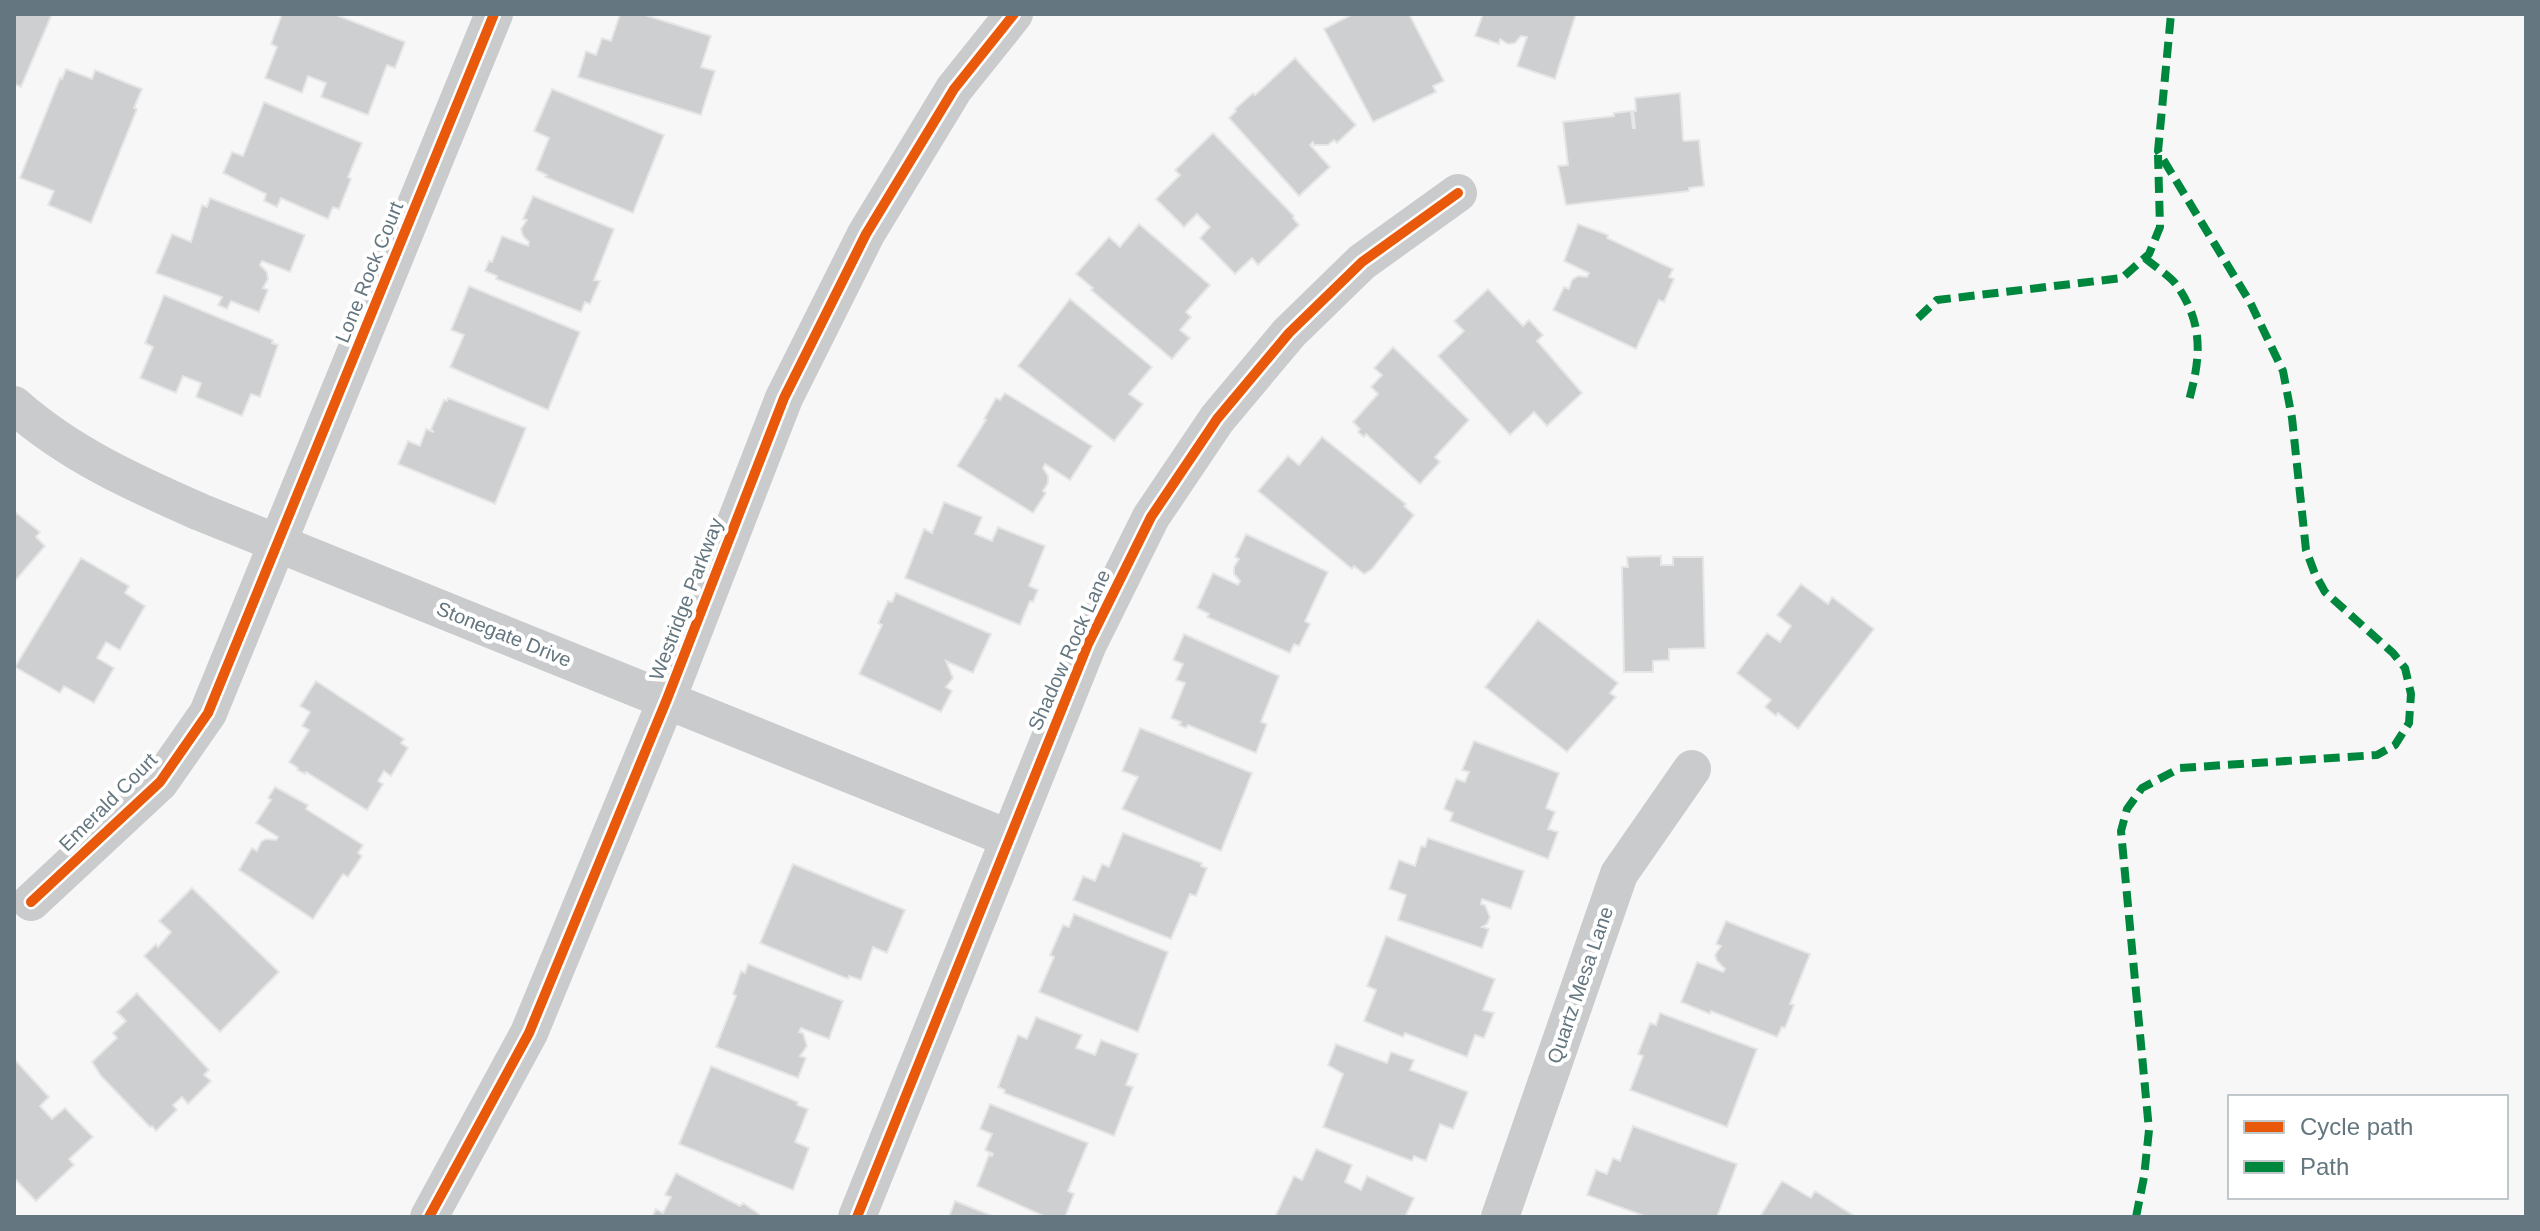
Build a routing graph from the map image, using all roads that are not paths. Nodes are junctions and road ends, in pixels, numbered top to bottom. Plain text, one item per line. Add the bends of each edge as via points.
1 (494, 14) edge
2 (1014, 14) edge
3 (1458, 193) dead end
4 (14, 405) edge
5 (277, 544) junction
6 (667, 699) junction
7 (1692, 769) dead end
8 (1008, 838) junction
9 (31, 902) dead end
10 (429, 1217) edge
11 (857, 1217) edge
12 (1500, 1217) edge

1 - 5 street, Lone Rock Court
2 - 6 street, Westridge Parkway via 954,89 866,234 784,398
3 - 8 street, Shadow Rock Lane via 1362,262 1289,333 1217,419 1137,545 1088,644
4 - 5 street, Stonegate Drive via 107,470
5 - 6 street, Stonegate Drive
5 - 9 street, Emerald Court via 208,713 160,782
6 - 8 street, Stonegate Drive
6 - 10 street, Westridge Parkway via 529,1033
7 - 12 street, Quartz Mesa Lane via 1619,874
8 - 11 street, Shadow Rock Lane

